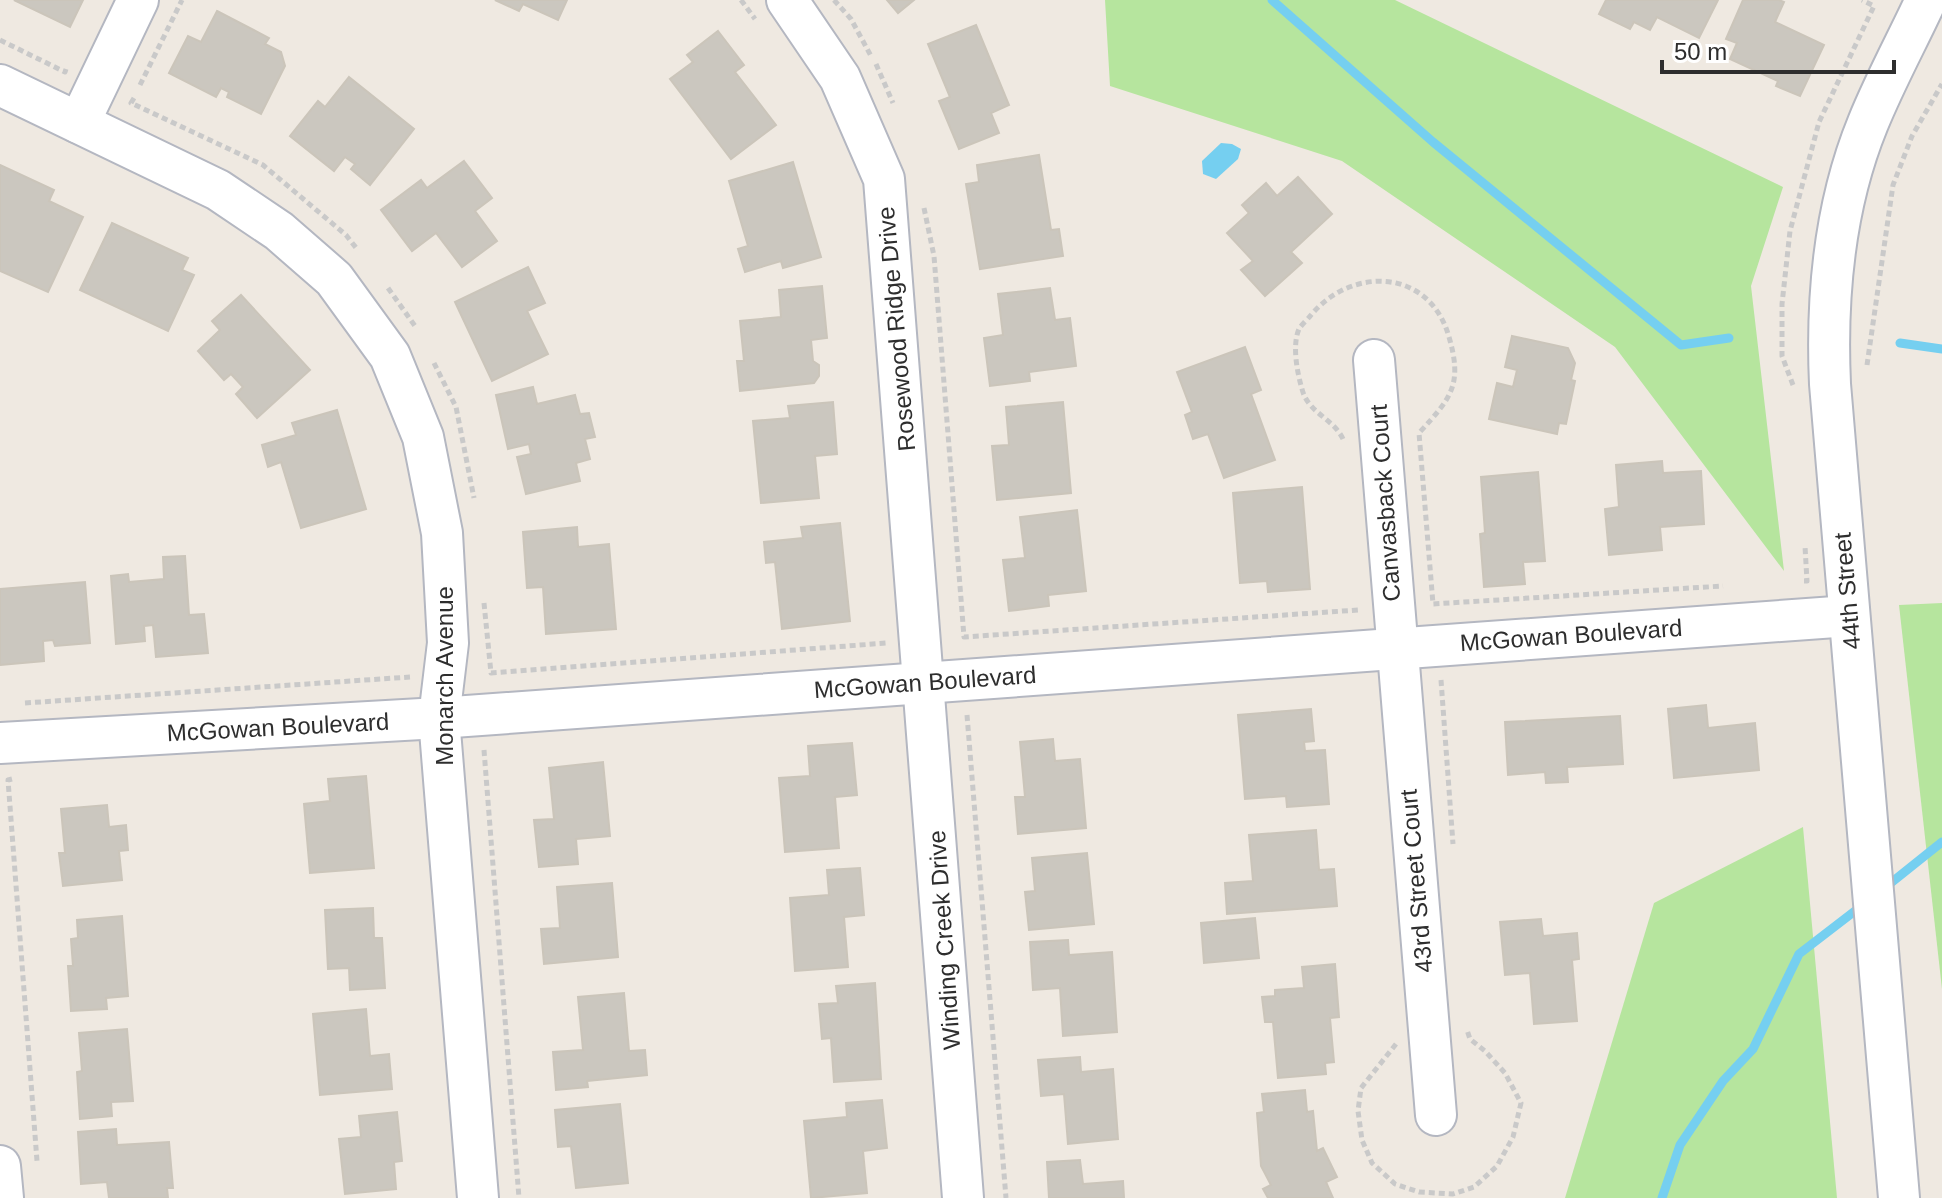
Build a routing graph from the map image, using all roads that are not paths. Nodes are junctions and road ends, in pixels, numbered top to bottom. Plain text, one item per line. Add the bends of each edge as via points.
1 (138, 0) edge
2 (1926, 0) edge
3 (772, 11) edge
4 (0, 85) edge
5 (79, 123) junction
6 (1374, 360) dead end
7 (1849, 616) junction
8 (1396, 647) junction
9 (924, 682) junction
10 (439, 718) junction
11 (0, 743) edge
12 (1436, 1115) dead end
13 (19, 1168) edge
14 (3, 1198) edge
15 (478, 1198) edge
16 (963, 1198) edge
17 (1899, 1198) edge

1 - 5 street
2 - 7 street, 44th Street via 1868,124 1846,189 1832,259 1827,330
3 - 9 street, Rosewood Ridge Drive via 840,78 884,179
4 - 5 street, Monarch Avenue
5 - 10 street, Monarch Avenue via 218,190 279,231 334,279 390,356 423,437 442,533 448,643
6 - 8 street, Canvasback Court
7 - 8 street, McGowan Boulevard
7 - 17 street, 44th Street
8 - 9 street, McGowan Boulevard
8 - 12 street, 43rd Street Court
9 - 10 street, McGowan Boulevard
9 - 16 street, Winding Creek Drive
10 - 11 street, McGowan Boulevard
10 - 15 street, Monarch Avenue
13 - 14 street

